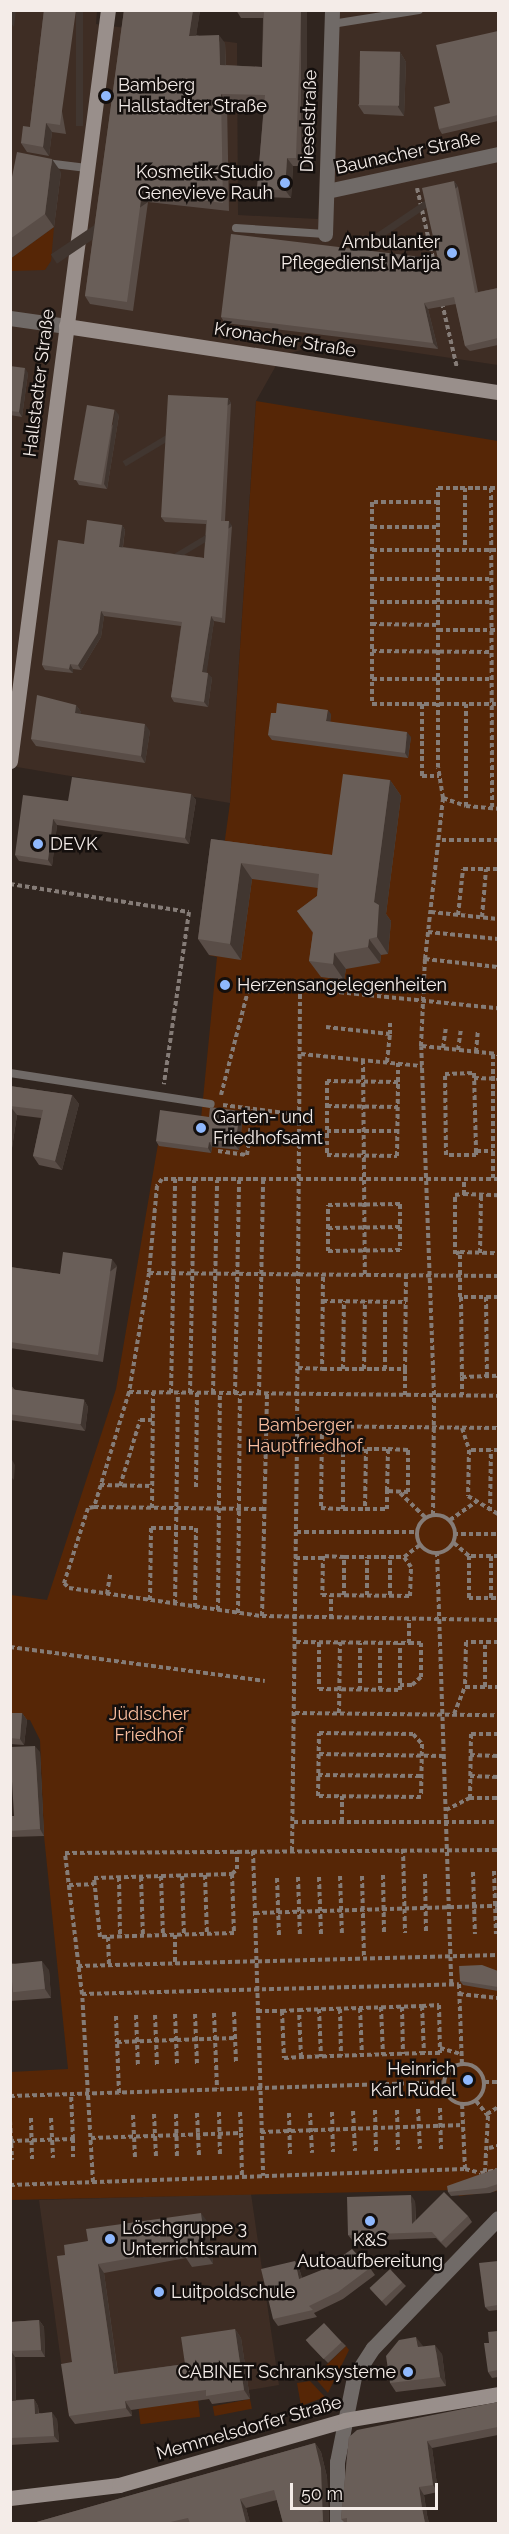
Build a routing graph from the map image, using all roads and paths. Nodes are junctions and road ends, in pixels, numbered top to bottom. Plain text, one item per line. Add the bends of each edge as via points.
1 (108, 10) edge
2 (419, 10) edge
3 (332, 17) edge
4 (498, 154) edge
5 (35, 161) edge
6 (87, 168) junction
7 (413, 173) junction
8 (327, 191) junction
9 (236, 228) dead end
10 (325, 234) joint
11 (436, 274) edge
12 (441, 297) edge
13 (10, 318) edge
14 (66, 326) junction
15 (461, 386) junction
16 (498, 392) edge
17 (465, 488) junction
18 (491, 488) junction
19 (498, 488) edge
20 (438, 502) junction
21 (372, 527) junction
22 (438, 527) junction
23 (372, 550) junction
24 (437, 550) junction
25 (465, 550) junction
26 (491, 550) junction
27 (498, 550) edge
28 (372, 579) junction
29 (437, 579) junction
30 (491, 579) junction
31 (372, 602) junction
32 (437, 602) junction
33 (491, 602) junction
34 (372, 624) junction
35 (438, 628) junction
36 (492, 630) junction
37 (498, 630) edge
38 (372, 651) junction
39 (437, 652) junction
40 (491, 652) junction
41 (438, 679) junction
42 (492, 679) junction
43 (372, 680) junction
44 (422, 704) junction
45 (438, 704) junction
46 (466, 704) junction
47 (491, 704) junction
48 (498, 704) edge
49 (10, 760) edge
50 (439, 776) junction
51 (443, 798) junction
52 (466, 806) junction
53 (492, 808) junction
54 (498, 809) edge
55 (441, 840) junction
56 (498, 840) edge
57 (486, 869) junction
58 (498, 869) edge
59 (10, 884) edge
60 (431, 912) junction
61 (458, 915) junction
62 (482, 917) junction
63 (498, 919) edge
64 (428, 932) junction
65 (498, 939) edge
66 (425, 959) junction
67 (498, 967) edge
68 (300, 988) junction
69 (422, 1000) junction
70 (498, 1008) edge
71 (390, 1023) dead end
72 (446, 1027) dead end
73 (326, 1028) dead end
74 (461, 1028) dead end
75 (478, 1030) dead end
76 (390, 1034) junction
77 (422, 1046) junction
78 (443, 1048) junction
79 (459, 1050) junction
80 (476, 1052) junction
81 (300, 1054) junction
82 (496, 1054) edge
83 (363, 1060) junction
84 (387, 1062) junction
85 (398, 1063) junction
86 (422, 1066) junction
87 (10, 1073) edge
88 (474, 1078) junction
89 (496, 1079) edge
90 (363, 1082) junction
91 (398, 1082) junction
92 (162, 1096) junction
93 (211, 1104) dead end
94 (327, 1106) junction
95 (364, 1107) junction
96 (398, 1107) junction
97 (253, 1109) junction
98 (300, 1115) junction
99 (327, 1131) junction
100 (364, 1131) junction
101 (398, 1131) junction
102 (495, 1149) edge
103 (218, 1151) dead end
104 (476, 1151) junction
105 (364, 1156) junction
106 (175, 1179) junction
107 (464, 1179) junction
108 (496, 1179) edge
109 (194, 1180) junction
110 (217, 1180) junction
111 (239, 1180) junction
112 (263, 1180) junction
113 (364, 1180) junction
114 (425, 1180) junction
115 (299, 1181) junction
116 (464, 1194) junction
117 (481, 1195) junction
118 (498, 1195) edge
119 (364, 1205) junction
120 (365, 1227) junction
121 (400, 1227) junction
122 (328, 1228) junction
123 (365, 1250) junction
124 (460, 1252) junction
125 (480, 1253) junction
126 (498, 1253) edge
127 (149, 1273) junction
128 (173, 1274) junction
129 (192, 1274) junction
130 (216, 1275) junction
131 (237, 1275) junction
132 (261, 1275) junction
133 (498, 1276) edge
134 (299, 1277) junction
135 (323, 1277) junction
136 (365, 1277) junction
137 (406, 1277) junction
138 (428, 1277) junction
139 (460, 1277) junction
140 (461, 1297) junction
141 (486, 1297) junction
142 (498, 1297) edge
143 (323, 1301) junction
144 (344, 1301) junction
145 (365, 1301) junction
146 (385, 1301) junction
147 (406, 1302) junction
148 (298, 1368) junction
149 (322, 1369) junction
150 (343, 1369) junction
151 (364, 1369) junction
152 (385, 1369) junction
153 (405, 1369) junction
154 (498, 1376) edge
155 (462, 1377) junction
156 (487, 1377) junction
157 (129, 1392) junction
158 (153, 1392) junction
159 (171, 1393) junction
160 (177, 1393) junction
161 (190, 1393) junction
162 (197, 1393) junction
163 (213, 1393) junction
164 (220, 1393) junction
165 (235, 1394) junction
166 (240, 1394) junction
167 (259, 1394) junction
168 (267, 1394) junction
169 (298, 1394) junction
170 (405, 1395) junction
171 (434, 1395) junction
172 (462, 1395) junction
173 (498, 1396) edge
174 (153, 1420) junction
175 (297, 1426) junction
176 (322, 1426) junction
177 (434, 1428) junction
178 (462, 1428) junction
179 (498, 1428) edge
180 (322, 1449) junction
181 (343, 1449) junction
182 (366, 1449) junction
183 (388, 1449) junction
184 (469, 1450) junction
185 (491, 1450) junction
186 (498, 1450) edge
187 (100, 1485) junction
188 (120, 1486) junction
189 (152, 1486) junction
190 (196, 1487) dead end
191 (387, 1491) junction
192 (399, 1492) junction
193 (477, 1502) junction
194 (94, 1508) junction
195 (152, 1508) junction
196 (176, 1508) junction
197 (219, 1509) junction
198 (239, 1509) junction
199 (264, 1509) junction
200 (343, 1509) junction
201 (365, 1509) junction
202 (490, 1511) junction
203 (498, 1514) edge
204 (433, 1515) junction
205 (425, 1517) junction
206 (450, 1520) junction
207 (176, 1528) junction
208 (297, 1532) junction
209 (418, 1532) junction
210 (454, 1534) junction
211 (498, 1534) edge
212 (454, 1543) junction
213 (420, 1545) junction
214 (437, 1552) junction
215 (469, 1556) junction
216 (491, 1556) junction
217 (498, 1556) edge
218 (344, 1557) junction
219 (367, 1557) junction
220 (390, 1557) junction
221 (404, 1557) junction
222 (296, 1558) junction
223 (323, 1558) junction
224 (110, 1574) dead end
225 (107, 1594) junction
226 (331, 1595) junction
227 (344, 1595) junction
228 (367, 1595) junction
229 (390, 1596) junction
230 (491, 1598) junction
231 (498, 1598) edge
232 (150, 1600) junction
233 (175, 1604) junction
234 (195, 1607) junction
235 (218, 1610) junction
236 (238, 1613) junction
237 (262, 1616) junction
238 (296, 1618) junction
239 (331, 1619) junction
240 (409, 1620) junction
241 (439, 1620) junction
242 (498, 1620) edge
243 (296, 1642) junction
244 (319, 1642) junction
245 (340, 1642) junction
246 (485, 1642) junction
247 (498, 1642) edge
248 (360, 1643) junction
249 (380, 1643) junction
250 (400, 1643) junction
251 (409, 1643) junction
252 (10, 1647) edge
253 (264, 1681) dead end
254 (400, 1685) junction
255 (465, 1687) junction
256 (485, 1687) junction
257 (498, 1687) edge
258 (339, 1689) junction
259 (360, 1690) junction
260 (380, 1690) junction
261 (295, 1713) junction
262 (339, 1713) junction
263 (442, 1714) junction
264 (454, 1714) junction
265 (498, 1714) edge
266 (498, 1734) edge
267 (318, 1754) junction
268 (422, 1755) junction
269 (470, 1755) junction
270 (444, 1756) junction
271 (498, 1756) edge
272 (318, 1775) junction
273 (422, 1776) junction
274 (470, 1776) junction
275 (498, 1777) edge
276 (342, 1796) junction
277 (470, 1798) junction
278 (498, 1798) edge
279 (446, 1810) junction
280 (294, 1822) junction
281 (342, 1822) junction
282 (447, 1822) junction
283 (498, 1822) edge
284 (403, 1849) junction
285 (447, 1849) junction
286 (498, 1850) edge
287 (237, 1851) junction
288 (253, 1851) junction
289 (292, 1851) junction
290 (494, 1871) dead end
291 (473, 1872) dead end
292 (232, 1874) junction
293 (425, 1874) dead end
294 (182, 1875) junction
295 (205, 1875) junction
296 (382, 1875) dead end
297 (161, 1876) junction
298 (320, 1876) dead end
299 (340, 1876) dead end
300 (362, 1876) dead end
301 (119, 1877) junction
302 (141, 1877) junction
303 (298, 1877) dead end
304 (277, 1878) dead end
305 (94, 1884) junction
306 (69, 1885) junction
307 (497, 1906) edge
308 (474, 1907) junction
309 (426, 1908) junction
310 (448, 1908) junction
311 (384, 1909) junction
312 (405, 1909) junction
313 (341, 1910) junction
314 (363, 1910) junction
315 (299, 1911) junction
316 (320, 1911) junction
317 (278, 1912) junction
318 (255, 1913) junction
319 (426, 1932) dead end
320 (405, 1933) dead end
321 (207, 1934) junction
322 (384, 1934) dead end
323 (475, 1934) dead end
324 (496, 1934) dead end
325 (163, 1935) junction
326 (175, 1935) junction
327 (184, 1935) junction
328 (321, 1935) dead end
329 (342, 1935) dead end
330 (120, 1936) junction
331 (143, 1936) junction
332 (279, 1936) dead end
333 (300, 1936) dead end
334 (108, 1937) junction
335 (498, 1955) edge
336 (450, 1956) junction
337 (364, 1959) junction
338 (256, 1961) junction
339 (176, 1964) junction
340 (109, 1965) junction
341 (78, 1966) junction
342 (451, 1984) junction
343 (256, 1990) junction
344 (82, 1994) junction
345 (459, 1994) junction
346 (498, 1998) edge
347 (422, 2006) junction
348 (381, 2007) junction
349 (402, 2007) junction
350 (360, 2008) junction
351 (319, 2009) junction
352 (340, 2009) junction
353 (299, 2010) junction
354 (282, 2011) junction
355 (234, 2012) dead end
356 (256, 2012) junction
357 (214, 2013) dead end
358 (175, 2014) dead end
359 (195, 2014) dead end
360 (155, 2015) dead end
361 (116, 2016) dead end
362 (136, 2016) dead end
363 (235, 2038) junction
364 (215, 2039) junction
365 (176, 2040) junction
366 (195, 2040) junction
367 (137, 2041) junction
368 (156, 2041) junction
369 (117, 2042) junction
370 (440, 2048) junction
371 (424, 2053) junction
372 (403, 2054) junction
373 (461, 2054) junction
374 (362, 2055) junction
375 (382, 2055) junction
376 (341, 2056) junction
377 (301, 2057) junction
378 (321, 2057) junction
379 (236, 2062) dead end
380 (177, 2064) dead end
381 (196, 2064) dead end
382 (462, 2064) junction
383 (157, 2065) dead end
384 (138, 2066) dead end
385 (444, 2082) junction
386 (485, 2082) junction
387 (498, 2082) edge
388 (259, 2088) junction
389 (217, 2089) junction
390 (119, 2093) junction
391 (71, 2094) junction
392 (90, 2094) junction
393 (10, 2096) edge
394 (476, 2101) junction
395 (462, 2104) junction
396 (498, 2107) edge
397 (440, 2108) dead end
398 (418, 2109) dead end
399 (375, 2110) dead end
400 (397, 2110) dead end
401 (353, 2111) dead end
402 (219, 2112) dead end
403 (240, 2112) dead end
404 (332, 2112) dead end
405 (197, 2113) dead end
406 (289, 2113) dead end
407 (310, 2113) dead end
408 (176, 2114) dead end
409 (487, 2114) junction
410 (133, 2115) dead end
411 (154, 2115) dead end
412 (31, 2118) dead end
413 (51, 2118) dead end
414 (10, 2121) edge
415 (440, 2126) junction
416 (463, 2126) junction
417 (397, 2127) junction
418 (419, 2127) junction
419 (376, 2128) junction
420 (354, 2129) junction
421 (311, 2130) junction
422 (333, 2130) junction
423 (290, 2131) junction
424 (261, 2132) junction
425 (241, 2133) junction
426 (198, 2134) junction
427 (219, 2134) junction
428 (177, 2135) junction
429 (155, 2136) junction
430 (134, 2137) junction
431 (91, 2138) junction
432 (52, 2139) junction
433 (73, 2139) junction
434 (32, 2140) junction
435 (11, 2141) edge
436 (498, 2146) edge
437 (489, 2148) junction
438 (420, 2149) dead end
439 (441, 2149) dead end
440 (398, 2150) dead end
441 (355, 2151) dead end
442 (376, 2151) dead end
443 (333, 2152) dead end
444 (312, 2153) dead end
445 (290, 2154) dead end
446 (220, 2155) dead end
447 (199, 2156) dead end
448 (74, 2157) dead end
449 (156, 2157) dead end
450 (177, 2157) dead end
451 (53, 2158) dead end
452 (135, 2158) dead end
453 (32, 2159) dead end
454 (12, 2160) dead end
455 (465, 2169) junction
456 (498, 2170) edge
457 (485, 2172) junction
458 (243, 2176) junction
459 (263, 2176) junction
460 (93, 2182) junction
461 (10, 2185) edge
462 (498, 2218) edge
463 (498, 2394) edge
464 (345, 2420) junction
465 (10, 2498) edge
466 (337, 2523) edge

1 - 6 main road, Hallstadter Straße
2 - 3 lane
3 - 8 street, Dieselstraße
4 - 7 street, Baunacher Straße
5 - 6 lane
6 - 14 main road, Hallstadter Straße
7 - 8 street, Baunacher Straße
7 - 11 path
8 - 10 street, Dieselstraße
9 - 10 lane
12 - 15 path
13 - 14 street
14 - 15 main road, Kronacher Straße
14 - 49 main road, Hallstadter Straße
15 - 16 main road, Kronacher Straße
17 - 18 path
17 - 20 path via 438,488
17 - 25 path
18 - 19 path
18 - 26 path
20 - 21 path via 372,502
20 - 22 path
21 - 22 path
21 - 23 path
22 - 24 path
23 - 24 path
23 - 28 path
24 - 25 path
24 - 29 path
25 - 26 path
26 - 27 path
26 - 30 path
28 - 29 path
28 - 31 path
29 - 30 path
29 - 32 path
30 - 33 path
31 - 32 path
31 - 34 path
32 - 33 path
32 - 35 path
33 - 36 path
34 - 35 path
34 - 38 path
35 - 36 path
35 - 39 path
36 - 37 path
36 - 40 path
38 - 39 path
38 - 43 path
39 - 40 path
39 - 41 path
40 - 42 path
41 - 42 path
41 - 43 path
41 - 45 path
42 - 47 path
43 - 44 path via 372,704
44 - 45 path
44 - 50 path via 422,776
45 - 46 path
45 - 50 path
46 - 47 path
46 - 52 path
47 - 48 path
47 - 53 path
50 - 51 path
51 - 52 path
51 - 55 path
52 - 53 path
53 - 54 path
55 - 56 path
55 - 60 path
57 - 58 path
57 - 61 path via 463,869
57 - 62 path
59 - 92 path via 189,912
60 - 61 path
60 - 64 path
61 - 62 path
62 - 63 path
64 - 65 path
64 - 66 path
66 - 67 path
66 - 69 path
68 - 69 path
68 - 81 path
68 - 97 path via 250,983 218,1104
69 - 70 path
69 - 77 path
71 - 76 path
72 - 78 path
73 - 76 path
74 - 79 path
75 - 80 path
76 - 84 path
77 - 78 path
77 - 86 path
78 - 79 path
79 - 80 path
80 - 82 path
81 - 83 path
81 - 98 path
82 - 89 path
83 - 84 path
83 - 90 path
84 - 85 path
85 - 86 path
85 - 91 path
86 - 114 path
87 - 92 lane
88 - 89 path
88 - 104 path
88 - 104 path via 474,1073 445,1074 446,1155 476,1155
89 - 102 path
90 - 91 path
90 - 94 path via 327,1082
90 - 95 path
91 - 96 path
92 - 93 lane
94 - 95 path
94 - 99 path
95 - 96 path
95 - 100 path
96 - 101 path
97 - 98 path
97 - 103 path via 247,1155
98 - 115 path
99 - 100 path
99 - 105 path via 327,1155
100 - 101 path
100 - 105 path
101 - 105 path via 398,1156
102 - 104 path
102 - 108 path
105 - 113 path
106 - 109 path
106 - 127 path via 162,1179 157,1186
106 - 128 path
107 - 108 path
107 - 114 path
107 - 116 path
109 - 110 path
109 - 129 path
110 - 111 path
110 - 130 path
111 - 112 path
111 - 131 path
112 - 115 path
112 - 132 path
113 - 114 path
113 - 115 path
113 - 119 path
114 - 138 path
115 - 134 path
116 - 117 path
116 - 124 path via 455,1195 455,1254
117 - 118 path
117 - 125 path
119 - 120 path
119 - 121 path via 400,1204
119 - 122 path via 328,1205
120 - 121 path
120 - 122 path
120 - 123 path
121 - 123 path via 400,1250
122 - 123 path via 328,1251
123 - 136 path
124 - 125 path
124 - 139 path
125 - 126 path
127 - 128 path
127 - 157 path
128 - 129 path
128 - 159 path
129 - 130 path
129 - 161 path
130 - 131 path
130 - 163 path
131 - 132 path
131 - 165 path
132 - 134 path
132 - 167 path
133 - 139 path
134 - 135 path
134 - 148 path
135 - 136 path
135 - 143 path
136 - 137 path
137 - 138 path
137 - 147 path
138 - 139 path
138 - 171 path
139 - 140 path
140 - 141 path
140 - 155 path
141 - 142 path
141 - 156 path
143 - 144 path
143 - 149 path
144 - 145 path
144 - 150 path
145 - 146 path
145 - 151 path
146 - 147 path
146 - 152 path
147 - 153 path
148 - 149 path
148 - 169 path
149 - 150 path
150 - 151 path
151 - 152 path
152 - 153 path
153 - 170 path
154 - 156 path
155 - 156 path
155 - 172 path
157 - 158 path
157 - 187 path
158 - 159 path
158 - 174 path
159 - 160 path
160 - 161 path
160 - 196 path
161 - 162 path
162 - 163 path
162 - 190 path
163 - 164 path
164 - 165 path
164 - 197 path
165 - 166 path
166 - 167 path
166 - 198 path
167 - 168 path
168 - 169 path
168 - 199 path
169 - 170 path
169 - 175 path
170 - 171 path
171 - 172 path
171 - 177 path
172 - 173 path
174 - 188 path via 140,1420
174 - 189 path
175 - 176 path
175 - 208 path
176 - 177 path
176 - 180 path
177 - 178 path
177 - 204 path
178 - 179 path
178 - 184 path
180 - 181 path
180 - 200 path via 321,1508
181 - 182 path
181 - 200 path
182 - 183 path
182 - 201 path
183 - 191 path
183 - 192 path via 408,1450 408,1492
184 - 185 path
184 - 193 path via 468,1496
185 - 186 path
185 - 202 path
187 - 188 path
187 - 194 path
188 - 189 path
189 - 195 path
191 - 192 path
191 - 201 path via 387,1509
192 - 205 path
193 - 202 path
193 - 206 path
194 - 195 path
194 - 225 path via 88,1508 64,1583 69,1588
195 - 196 path
196 - 197 path
196 - 207 path
197 - 198 path
197 - 235 path
198 - 199 path
198 - 236 path
199 - 237 path
200 - 201 path
202 - 203 path
204 - 205 path
204 - 206 path via 445,1515
205 - 209 path via 417,1524
206 - 210 path
207 - 232 path via 151,1528
207 - 233 path
207 - 234 path via 196,1528
208 - 209 path
208 - 222 path
209 - 213 path
210 - 211 path
210 - 212 path
212 - 214 path via 445,1552
212 - 215 path
213 - 214 path via 427,1552
213 - 221 path
214 - 241 path
215 - 216 path
215 - 230 path via 469,1598
216 - 217 path
216 - 230 path
218 - 219 path
218 - 223 path
218 - 227 path
219 - 220 path
219 - 228 path
220 - 221 path
220 - 229 path
221 - 229 path via 411,1568 411,1596
222 - 223 path
222 - 238 path
223 - 226 path via 322,1595
224 - 225 path
225 - 232 path
226 - 227 path
226 - 239 path
227 - 228 path
228 - 229 path
230 - 231 path
232 - 233 path
233 - 234 path
234 - 235 path
235 - 236 path
236 - 237 path
237 - 238 path
238 - 239 path
238 - 243 path
239 - 240 path
240 - 241 path
240 - 251 path
241 - 242 path
241 - 263 path
243 - 244 path
243 - 261 path
244 - 245 path
244 - 258 path via 319,1689
245 - 248 path
245 - 258 path
246 - 247 path
246 - 255 path via 466,1642
246 - 256 path
248 - 249 path
248 - 259 path
249 - 250 path
249 - 260 path
250 - 251 path
250 - 254 path
251 - 254 path via 421,1643 421,1677 412,1685
252 - 253 path
254 - 260 path via 400,1690
255 - 256 path
255 - 264 path
256 - 257 path
258 - 259 path
258 - 262 path
259 - 260 path
261 - 262 path
261 - 280 path
262 - 263 path
263 - 264 path
263 - 270 path
264 - 265 path
266 - 269 path via 471,1734
267 - 268 path
267 - 268 path via 319,1733 412,1734 422,1744
267 - 272 path
268 - 270 path
268 - 273 path
269 - 271 path
269 - 274 path
270 - 279 path
272 - 273 path
272 - 276 path via 318,1796
273 - 276 path via 421,1797
274 - 275 path
274 - 277 path
276 - 281 path
277 - 278 path
277 - 279 path
279 - 282 path
280 - 281 path
280 - 289 path
281 - 282 path
282 - 283 path
282 - 285 path
284 - 285 path
284 - 289 path
284 - 312 path
285 - 286 path
285 - 310 path
287 - 288 path
287 - 292 path via 237,1869
287 - 306 path via 65,1853
288 - 289 path
288 - 318 path
290 - 307 path
291 - 308 path
292 - 295 path
292 - 321 path via 234,1934
293 - 309 path
294 - 295 path
294 - 297 path
294 - 327 path
295 - 321 path
296 - 311 path
297 - 302 path
297 - 325 path
298 - 316 path
299 - 313 path
300 - 314 path
301 - 302 path
301 - 305 path via 94,1878
301 - 330 path
302 - 331 path
303 - 315 path
304 - 317 path
305 - 306 path
305 - 334 path via 100,1937
306 - 341 path
307 - 308 path
307 - 324 path
308 - 310 path
308 - 323 path
309 - 310 path
309 - 312 path
309 - 319 path
310 - 336 path
311 - 312 path
311 - 314 path
311 - 322 path
312 - 320 path
313 - 314 path
313 - 316 path
313 - 329 path
314 - 337 path
315 - 316 path
315 - 317 path
315 - 333 path
316 - 328 path
317 - 318 path
317 - 332 path
318 - 338 path
321 - 327 path
325 - 326 path
325 - 331 path
326 - 327 path
326 - 339 path
330 - 331 path
330 - 334 path
334 - 340 path
335 - 336 path
336 - 337 path
336 - 342 path
337 - 338 path
338 - 339 path
338 - 343 path
339 - 340 path
340 - 341 path
341 - 344 path
342 - 343 path
342 - 345 path via 459,1984
343 - 344 path
343 - 356 path
344 - 392 path
345 - 346 path
345 - 373 path
347 - 349 path
347 - 370 path via 439,2005
347 - 371 path
348 - 349 path
348 - 350 path
348 - 375 path
349 - 372 path
350 - 352 path
350 - 374 path
351 - 352 path
351 - 353 path
351 - 378 path
352 - 376 path
353 - 354 path
353 - 377 path
354 - 356 path
354 - 377 path via 284,2058
355 - 363 path
356 - 388 path
357 - 364 path
358 - 365 path
359 - 366 path
360 - 368 path
361 - 369 path
362 - 367 path
363 - 364 path
363 - 379 path
364 - 366 path
364 - 389 path
365 - 366 path
365 - 368 path
365 - 380 path
366 - 381 path
367 - 368 path
367 - 369 path
367 - 384 path
368 - 383 path
369 - 390 path
370 - 371 path via 440,2053
370 - 373 path
371 - 372 path
372 - 375 path
373 - 382 path
374 - 375 path
374 - 376 path
376 - 378 path
377 - 378 path
382 - 385 path via 448,2071
382 - 386 path via 478,2068
385 - 388 path
385 - 395 path via 450,2098
386 - 387 path
386 - 394 path
388 - 389 path
388 - 424 path
389 - 390 path
390 - 392 path
391 - 392 path
391 - 393 path
391 - 433 path
392 - 431 path
394 - 395 path
394 - 409 path
395 - 416 path
396 - 409 path
397 - 415 path
398 - 418 path
399 - 419 path
400 - 417 path
401 - 420 path
402 - 427 path
403 - 425 path
404 - 422 path
405 - 426 path
406 - 423 path
407 - 421 path
408 - 428 path
409 - 437 path
410 - 430 path
411 - 429 path
412 - 434 path
413 - 432 path
414 - 435 path
415 - 416 path
415 - 418 path
415 - 439 path
416 - 455 path
417 - 418 path
417 - 419 path
417 - 440 path
418 - 438 path
419 - 420 path
419 - 442 path
420 - 422 path
420 - 441 path
421 - 422 path
421 - 423 path
421 - 444 path
422 - 443 path
423 - 424 path
423 - 445 path
424 - 459 path
425 - 427 path
425 - 458 path
426 - 427 path
426 - 428 path
426 - 447 path
427 - 446 path
428 - 429 path
428 - 450 path
429 - 430 path
429 - 449 path
430 - 431 path
430 - 452 path
431 - 460 path
432 - 433 path
432 - 434 path
432 - 451 path
433 - 448 path
434 - 435 path
434 - 453 path
435 - 454 path
436 - 437 path
437 - 457 path
455 - 457 path
455 - 459 path
456 - 457 path
458 - 459 path
458 - 460 path
460 - 461 path
462 - 464 street via 373,2348 354,2377
463 - 464 main road, Memmelsdorfer Straße
464 - 465 main road, Memmelsdorfer Straße via 119,2485
464 - 466 street via 337,2462

